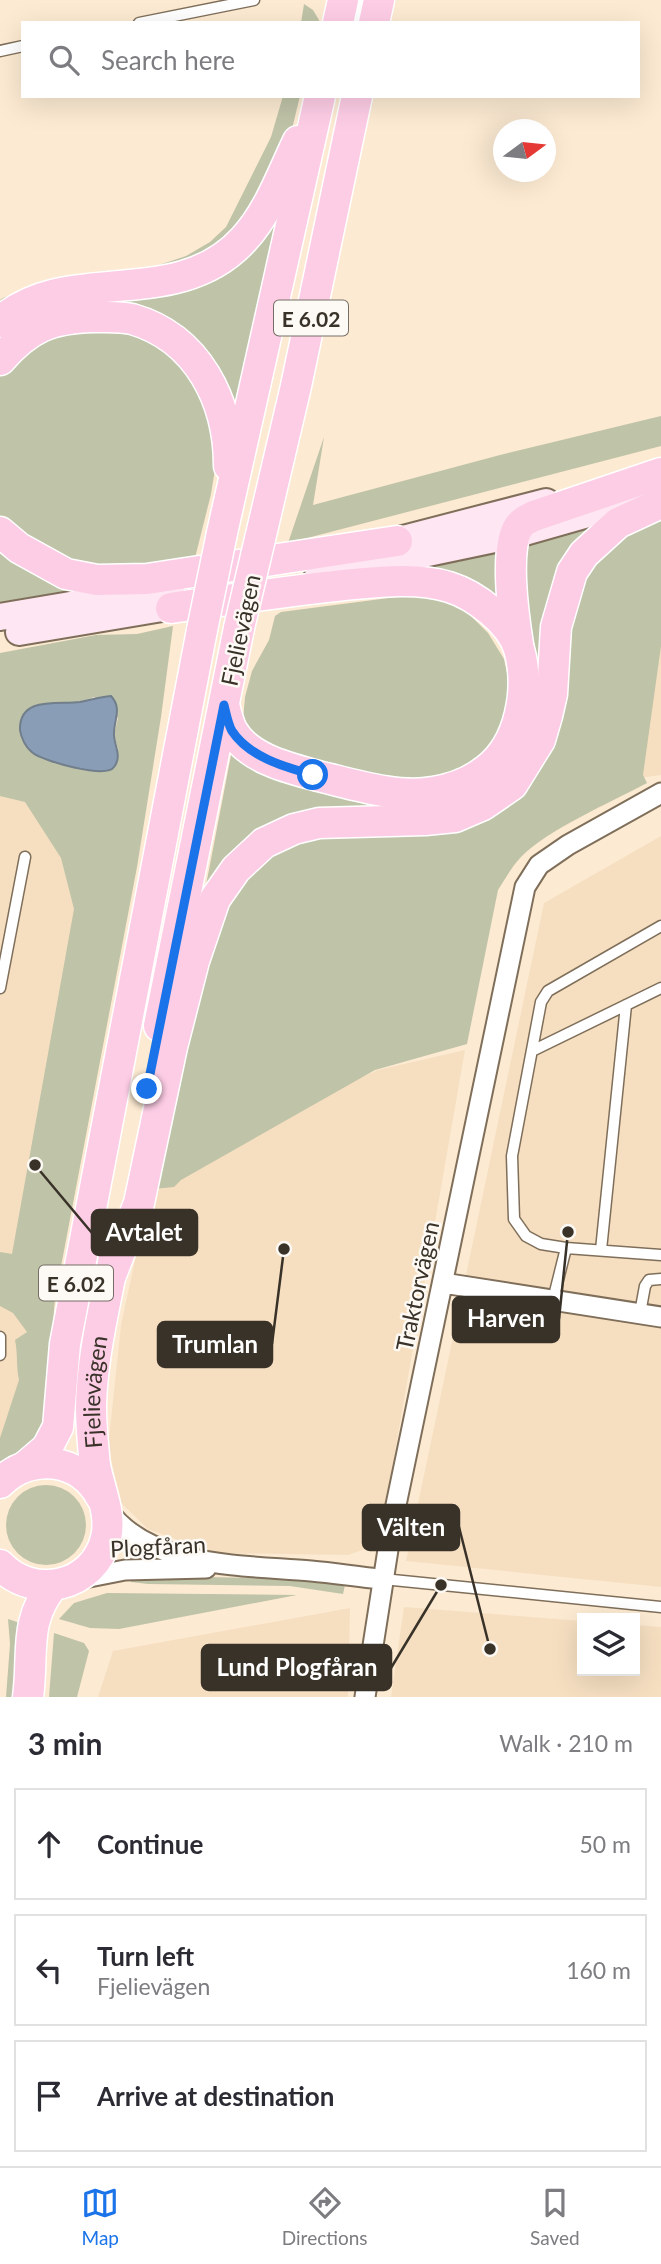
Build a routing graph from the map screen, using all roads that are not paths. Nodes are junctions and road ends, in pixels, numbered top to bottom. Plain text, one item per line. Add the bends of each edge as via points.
1 (254, 0) edge
2 (343, 0) edge
3 (356, 0) edge
4 (379, 0) edge
5 (149, 21) edge
6 (338, 21) edge
7 (359, 21) edge
8 (374, 21) edge
9 (21, 46) edge
10 (0, 51) edge
11 (319, 98) edge
12 (320, 98) edge
13 (345, 98) edge
14 (357, 98) edge
15 (347, 144) junction
16 (0, 322) edge
17 (0, 360) edge
18 (661, 472) edge
19 (661, 493) edge
20 (661, 503) edge
21 (225, 519) junction
22 (0, 532) edge
23 (514, 535) junction
24 (397, 541) junction
25 (171, 608) junction
26 (0, 617) edge
27 (0, 635) edge
28 (518, 647) junction
29 (224, 705) junction
30 (661, 793) edge
31 (24, 857) dead end
32 (661, 926) edge
33 (0, 988) edge
34 (661, 988) edge
35 (626, 1005) junction
36 (532, 1051) junction
37 (566, 1248) junction
38 (601, 1250) junction
39 (661, 1255) edge
40 (111, 1275) junction
41 (661, 1279) edge
42 (443, 1283) junction
43 (553, 1300) junction
44 (640, 1314) junction
45 (661, 1317) edge
46 (0, 1337) edge
47 (0, 1355) edge
48 (9, 1474) edge
49 (103, 1502) junction
50 (0, 1565) edge
51 (252, 1567) junction
52 (382, 1579) junction
53 (60, 1584) junction
54 (661, 1607) edge
55 (28, 1697) edge
56 (365, 1697) edge

1 - 5 lane
2 - 6 main road
3 - 7 street
4 - 8 main road
9 - 10 lane
11 - 16 main road via 271,200 257,224 228,255 173,280 58,294 33,302
12 - 21 main road, Fjelievägen / E 6.02
13 - 15 street
14 - 15 main road, Fjelievägen / E 6.02
15 - 29 main road, Fjelievägen / E 6.02, bridge
17 - 21 main road via 18,340 64,319 131,319 179,345 216,393 224,418 229,447
18 - 23 main road via 534,516 520,524
18 - 24 main road
19 - 23 main road
20 - 40 main road via 618,523 583,554 572,572 556,627 547,716 540,740 512,785 483,805 454,817 294,828 264,843 236,869 215,899 194,961 139,1203
21 - 48 main road, Fjelievägen / E 6.02, bridge via 67,1330 58,1427 47,1448
22 - 24 main road via 66,574 97,580 148,579
23 - 25 main road
23 - 28 main road via 511,582
24 - 26 main road
25 - 27 main road
25 - 28 main road via 317,588 417,582 469,595 503,624
28 - 29 main road via 522,703 505,748 488,769 466,783 431,793 353,785 293,769 250,750 232,730
29 - 40 main road, Fjelievägen / E 6.02
30 - 42 street, Traktorvägen via 539,865 525,887
31 - 33 lane
32 - 36 lane via 548,991 541,1002
34 - 35 lane
35 - 36 lane
35 - 38 lane
36 - 37 lane via 512,1156 514,1219 526,1236
37 - 38 lane
37 - 43 lane
38 - 39 lane
40 - 49 main road, Fjelievägen / E 6.02 via 91,1406
41 - 44 lane via 649,1280 645,1286
42 - 43 street
42 - 52 street, Traktorvägen
43 - 44 street
44 - 45 street
46 - 47 lane
48 - 49 main road, Fjelievägen via 47,1462 73,1469 90,1480
49 - 51 street, Plogfåran via 122,1528 150,1544 202,1560
49 - 53 main road, Fjelievägen via 108,1528 102,1549 90,1567
50 - 53 main road via 21,1581
51 - 52 street, Plogfåran
51 - 53 street, Plogfåran via 125,1570
52 - 54 lane
52 - 56 street, Traktorvägen
53 - 55 main road, Fjelievägen via 43,1600 33,1620

